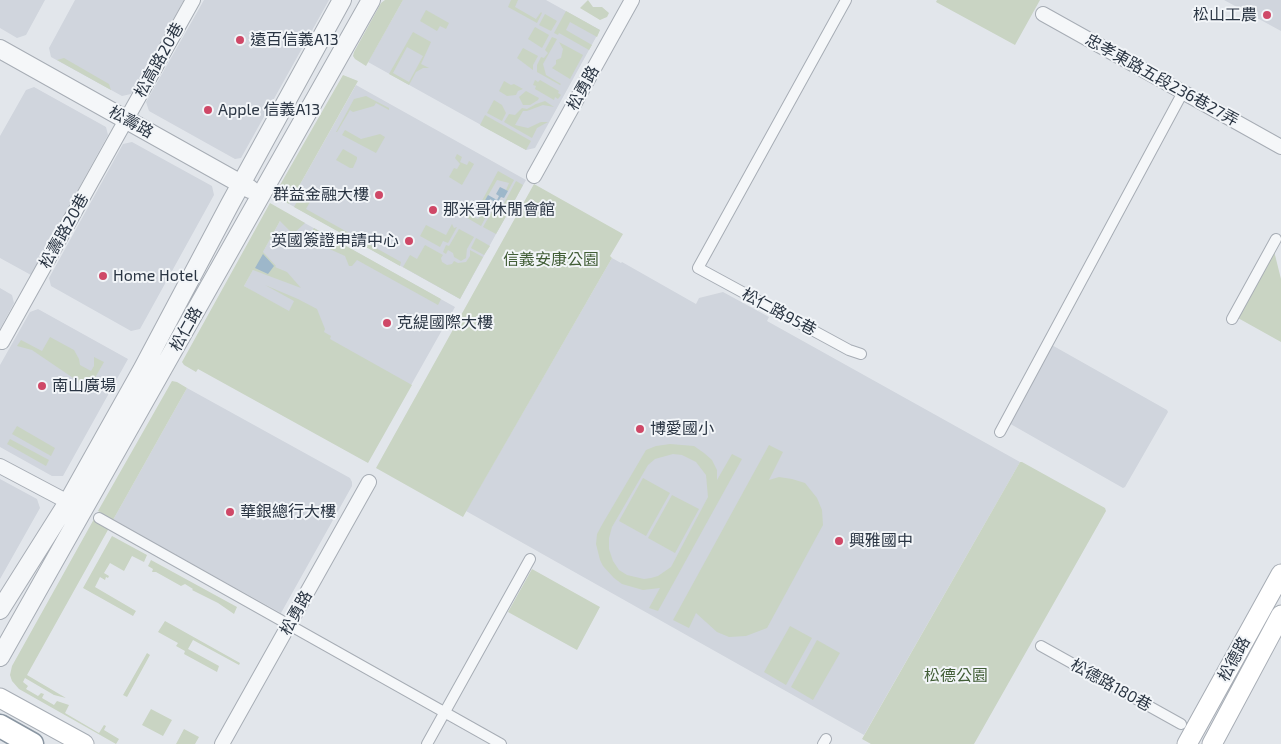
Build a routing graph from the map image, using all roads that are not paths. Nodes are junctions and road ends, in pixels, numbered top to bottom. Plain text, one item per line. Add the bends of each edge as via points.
1 (192, 0) edge
2 (342, 0) edge
3 (371, 0) edge
4 (632, 0) edge
5 (846, 0) edge
6 (1043, 14) dead end
7 (0, 49) edge
8 (1183, 92) junction
9 (126, 120) junction
10 (1281, 147) edge
11 (534, 176) dead end
12 (241, 184) junction
13 (262, 195) junction
14 (1276, 240) dead end
15 (1232, 319) dead end
16 (2, 342) dead end
17 (861, 354) dead end
18 (1000, 432) dead end
19 (0, 466) edge
20 (369, 482) dead end
21 (68, 502) junction
22 (99, 518) dead end
23 (530, 559) dead end
24 (1281, 574) edge
25 (0, 610) edge
26 (1281, 615) edge
27 (289, 626) junction
28 (1041, 646) dead end
29 (0, 657) edge
30 (0, 698) edge
31 (445, 713) junction
32 (1181, 724) dead end
33 (0, 726) edge
34 (27, 744) edge
35 (32, 744) edge
36 (84, 744) edge
37 (222, 744) edge
38 (427, 744) edge
39 (501, 744) edge
40 (1187, 744) edge
41 (1212, 744) edge

1 - 9 street, 松高路20巷
2 - 12 street, 松仁路
3 - 13 street, 松仁路
4 - 11 street, 松勇路
5 - 17 street, 松仁路95巷 via 698,268
6 - 8 street, 忠孝東路五段236巷27弄
7 - 9 street, 松壽路
8 - 10 street, 忠孝東路五段236巷27弄
8 - 18 street
9 - 12 street, 松壽路
9 - 16 street, 松壽路20巷
12 - 13 street, 松壽路
12 - 21 street, 松仁路
13 - 29 street, 松仁路
14 - 15 street
19 - 21 street
20 - 27 street, 松勇路
21 - 25 street, 松仁路
22 - 27 street
23 - 31 street
24 - 40 main road, 松德路
26 - 41 main road, 松德路
27 - 31 street
27 - 37 street, 松勇路
28 - 32 street, 松德路180巷
30 - 36 main road
31 - 38 street
31 - 39 street
33 - 34 main road
33 - 35 highway

